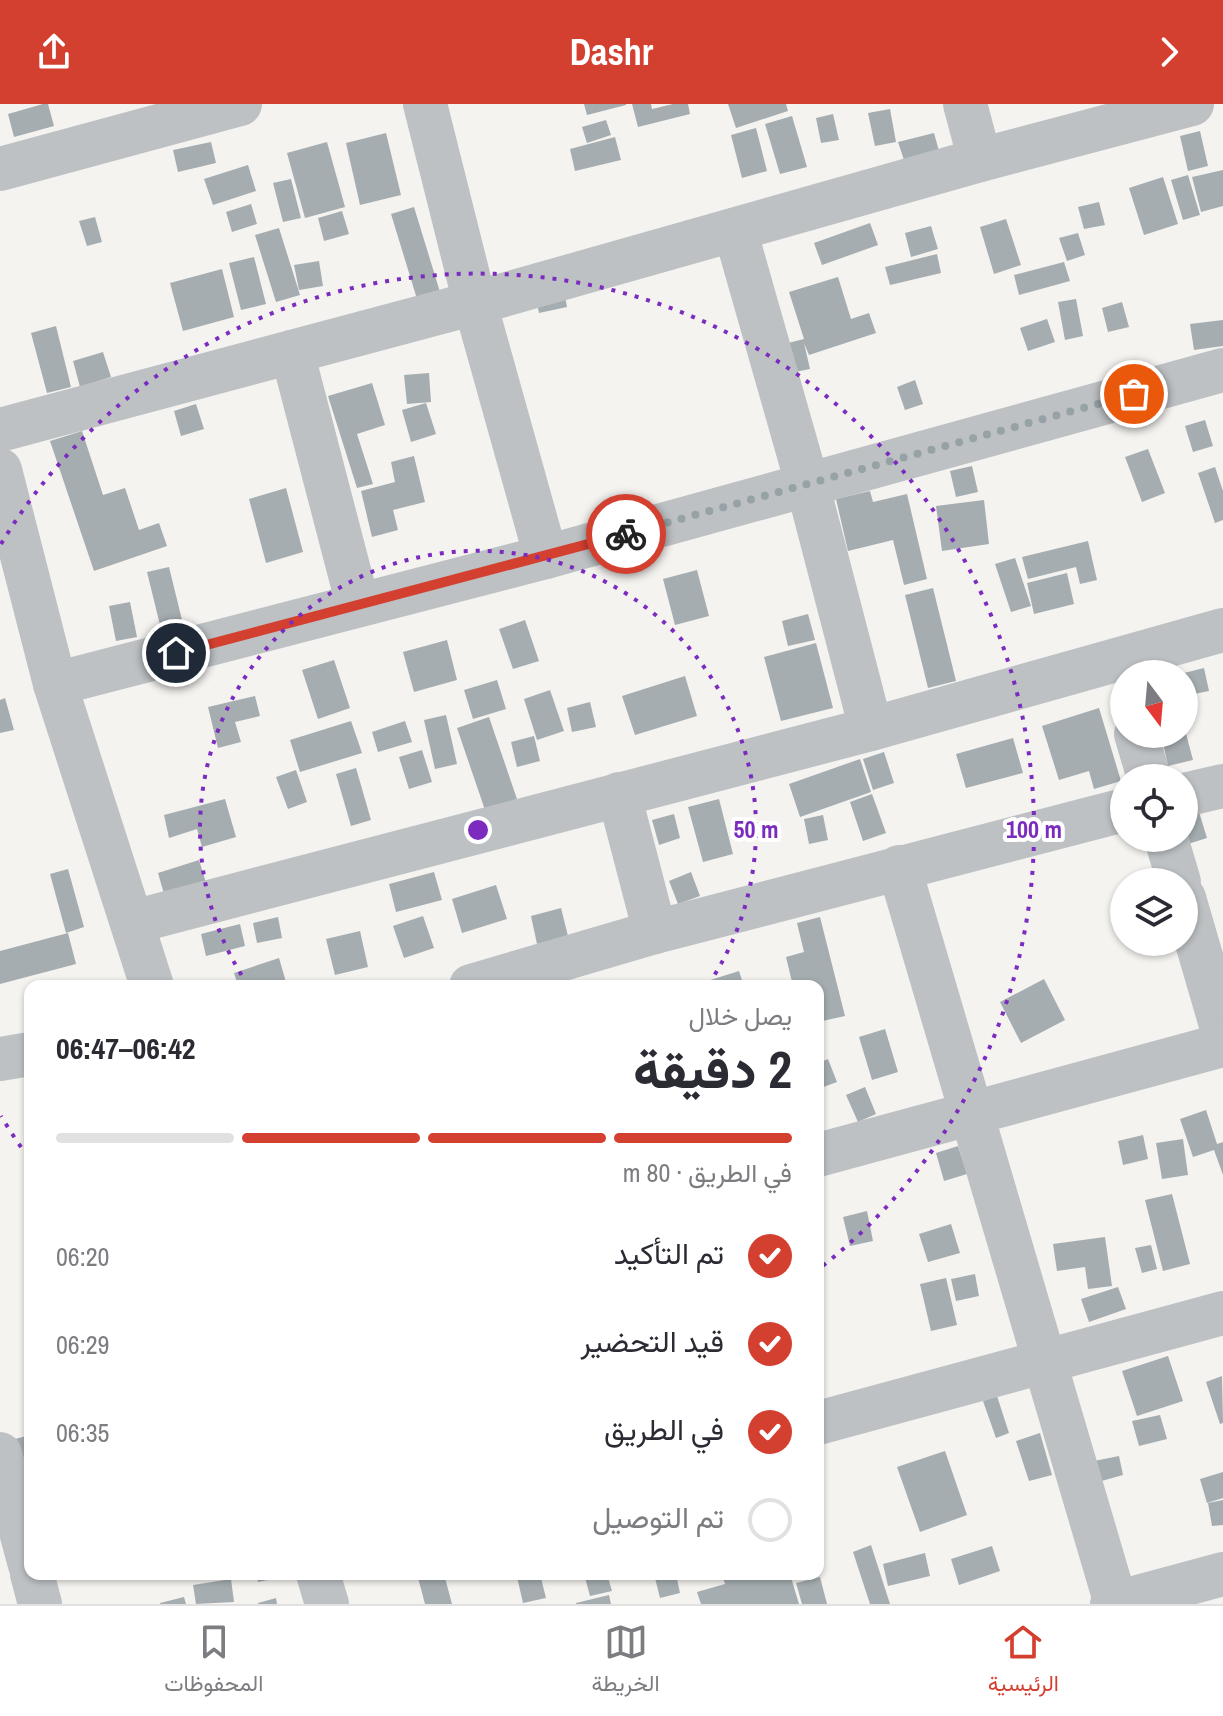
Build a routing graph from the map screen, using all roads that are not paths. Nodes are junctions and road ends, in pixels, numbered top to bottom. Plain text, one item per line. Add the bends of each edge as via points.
1 (240, 104) edge
2 (425, 104) edge
3 (965, 104) edge
4 (1192, 104) edge
5 (980, 160) junction
6 (0, 169) edge
7 (735, 230) junction
8 (475, 303) junction
9 (292, 352) junction
10 (1223, 370) edge
11 (0, 430) edge
12 (0, 470) edge
13 (807, 483) junction
14 (546, 557) junction
15 (358, 605) junction
16 (1223, 630) edge
17 (1154, 660) edge
18 (1110, 677) edge
19 (55, 684) junction
20 (871, 729) junction
21 (1223, 786) edge
22 (1198, 792) edge
23 (619, 794) junction
24 (1110, 814) edge
25 (899, 867) junction
26 (133, 922) junction
27 (655, 932) junction
28 (1198, 946) edge
29 (150, 980) edge
30 (491, 980) edge
31 (1223, 1032) edge
32 (1223, 1045) edge
33 (24, 1055) edge
34 (0, 1059) edge
35 (972, 1113) junction
36 (824, 1153) edge
37 (1223, 1313) edge
38 (1045, 1362) junction
39 (824, 1421) edge
40 (0, 1454) edge
41 (23, 1510) edge
42 (1223, 1574) edge
43 (320, 1580) edge
44 (327, 1604) edge
45 (1115, 1604) edge

1 - 6 street
2 - 8 street
3 - 5 street
4 - 5 street
5 - 7 street
7 - 8 street
7 - 13 street
8 - 9 street
8 - 14 street
9 - 11 street
9 - 15 street
10 - 13 street
12 - 19 street
13 - 14 street
13 - 20 street
14 - 15 street
15 - 19 street
16 - 17 street
18 - 20 street
19 - 26 street
20 - 23 street
21 - 22 street
23 - 26 street
23 - 27 street
24 - 25 street
25 - 27 street
25 - 35 street
26 - 29 street
27 - 30 street
28 - 31 street
32 - 35 street
33 - 34 street
35 - 36 street
35 - 38 street
37 - 38 street
38 - 39 street
38 - 45 street
40 - 41 street
42 - 45 street
43 - 44 street

